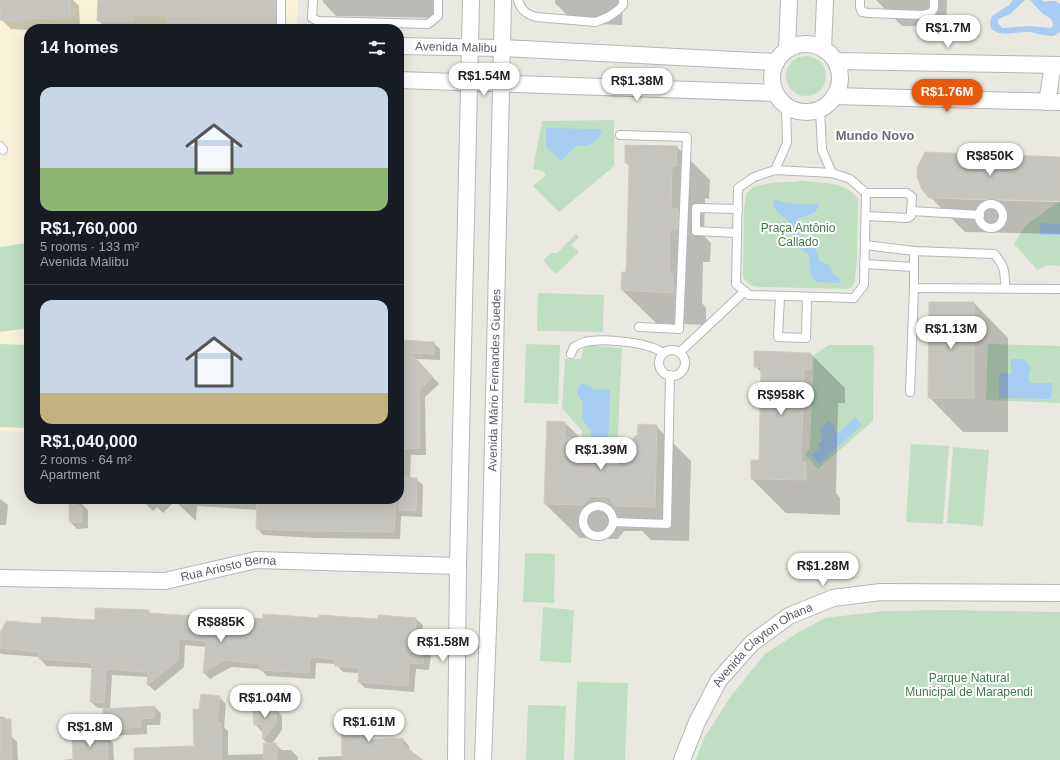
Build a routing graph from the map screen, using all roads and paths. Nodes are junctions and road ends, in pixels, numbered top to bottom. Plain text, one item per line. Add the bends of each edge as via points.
1 (281, 0) edge
2 (313, 0) edge
3 (438, 0) edge
4 (471, 0) edge
5 (503, 0) edge
6 (518, 0) edge
7 (623, 0) edge
8 (790, 0) edge
9 (825, 0) edge
10 (860, 0) edge
11 (934, 0) edge
12 (281, 24) edge
13 (404, 46) edge
14 (470, 47) junction
15 (502, 48) junction
16 (788, 49) junction
17 (823, 49) junction
18 (836, 61) junction
19 (776, 62) junction
20 (1056, 65) edge
21 (404, 80) edge
22 (469, 83) junction
23 (500, 84) junction
24 (775, 93) junction
25 (834, 96) junction
26 (1054, 102) edge
27 (786, 105) junction
28 (820, 109) junction
29 (620, 135) dead end
30 (775, 170) junction
31 (832, 174) junction
32 (866, 193) junction
33 (684, 202) junction
34 (696, 208) junction
35 (738, 209) junction
36 (911, 211) junction
37 (980, 215) dead end
38 (866, 216) junction
39 (696, 231) junction
40 (737, 233) junction
41 (683, 238) junction
42 (865, 245) junction
43 (914, 251) junction
44 (864, 264) junction
45 (914, 267) junction
46 (914, 288) junction
47 (1005, 288) junction
48 (1060, 289) edge
49 (745, 291) junction
50 (780, 296) junction
51 (807, 296) junction
52 (639, 328) dead end
53 (680, 352) junction
54 (663, 353) junction
55 (571, 354) dead end
56 (670, 376) junction
57 (910, 392) dead end
58 (613, 522) dead end
59 (458, 566) junction
60 (0, 578) edge
61 (1060, 593) edge
62 (456, 760) edge
63 (483, 760) edge
64 (682, 760) edge

1 - 12 lane
2 - 3 lane via 312,18 318,21 428,24 438,16
4 - 14 street
5 - 15 street, Avenida Mário Fernandes Guedes
6 - 7 lane via 521,9 536,17 596,22 618,11 623,5
8 - 16 street
9 - 17 street
10 - 11 lane via 862,12 924,15 931,13
13 - 14 street, Avenida Malibu
14 - 15 street, Avenida Malibu
14 - 22 street
15 - 19 street, Avenida Malibu
15 - 23 street, Avenida Mário Fernandes Guedes
16 - 17 street via 807,44
16 - 19 street
17 - 18 street
18 - 20 street
18 - 25 street via 840,82
19 - 24 street via 772,77
20 - 26 street
21 - 22 street
22 - 23 street
22 - 59 street
23 - 24 street
23 - 63 street, Avenida Mário Fernandes Guedes via 490,575
24 - 27 street
25 - 26 street
25 - 28 street
27 - 28 street via 806,112
27 - 30 lane via 787,143
28 - 31 lane via 822,150
29 - 33 lane via 687,137
30 - 31 lane
30 - 35 lane via 754,177 738,188
31 - 32 lane via 850,179
32 - 36 lane via 910,194
32 - 38 lane
33 - 34 lane
33 - 41 lane
34 - 35 lane
34 - 39 lane
35 - 40 lane
36 - 37 lane
36 - 38 lane via 911,216 907,218
38 - 42 lane
39 - 40 lane
39 - 41 lane
40 - 49 lane via 736,284
41 - 52 lane via 679,329
42 - 43 lane
42 - 44 lane
43 - 45 lane
43 - 47 lane via 994,254 1005,272
44 - 45 lane
44 - 51 lane via 864,286 854,298
45 - 46 lane
46 - 47 lane
46 - 57 lane
47 - 48 lane
49 - 50 lane via 749,295
49 - 53 lane
50 - 51 lane
50 - 51 lane via 778,337 806,338
53 - 54 lane via 671,350
53 - 56 lane via 685,359 684,368 678,374
54 - 55 lane via 645,344 598,341 584,342 574,347
54 - 56 lane via 659,364 663,372
56 - 58 lane via 667,524
59 - 60 street, Rua Ariosto Berna via 256,560 165,581
59 - 62 street
61 - 64 street, Avenida Clayton Ohana via 881,592 833,598 789,616 752,643 720,680 697,722

